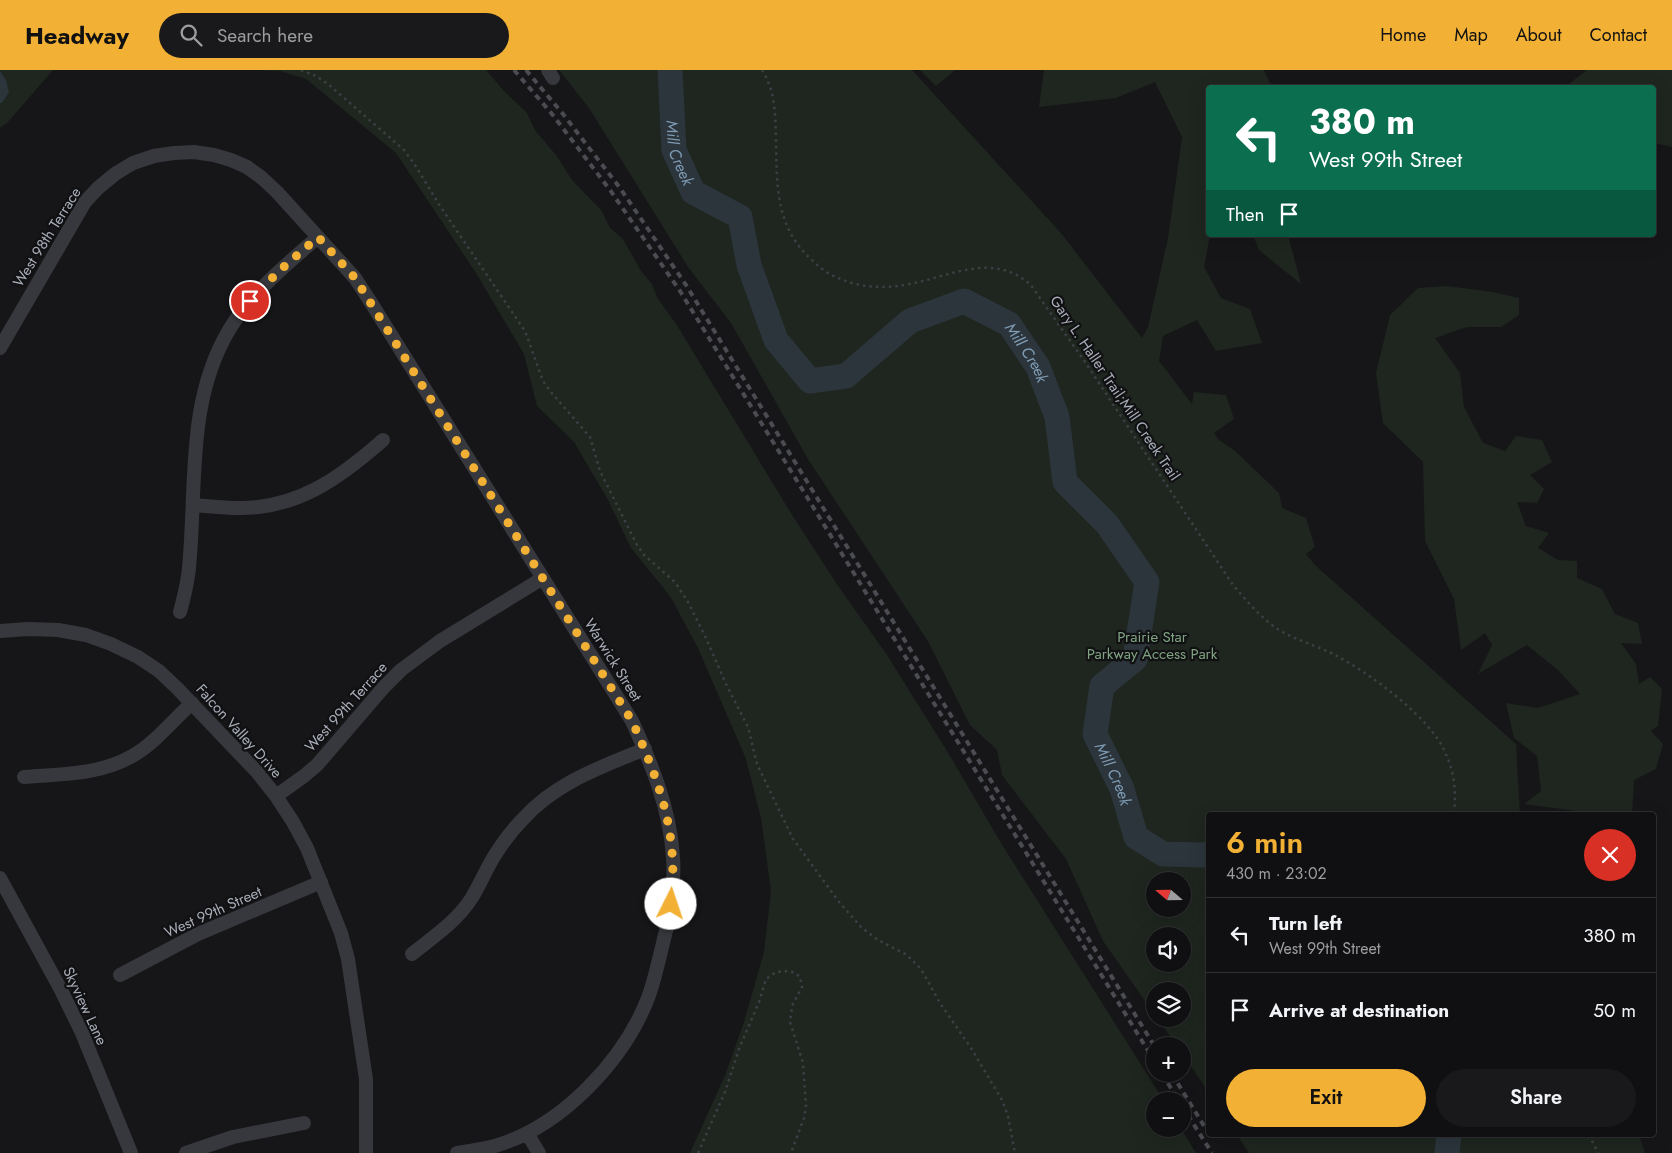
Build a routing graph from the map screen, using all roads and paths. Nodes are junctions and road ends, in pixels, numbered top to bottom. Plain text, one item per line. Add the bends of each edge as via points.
1 (301, 70) edge
2 (762, 70) edge
3 (318, 237) junction
4 (0, 348) edge
5 (383, 440) dead end
6 (193, 505) junction
7 (543, 578) junction
8 (180, 612) dead end
9 (0, 631) edge
10 (192, 703) junction
11 (644, 749) junction
12 (24, 777) dead end
13 (276, 796) junction
14 (1454, 812) edge
15 (0, 878) edge
16 (321, 882) junction
17 (412, 954) dead end
18 (120, 975) dead end
19 (304, 1123) dead end
20 (528, 1132) junction
21 (1590, 1137) edge
22 (132, 1153) edge
23 (186, 1153) edge
24 (366, 1153) edge
25 (457, 1153) edge
26 (538, 1153) edge
27 (698, 1153) edge
28 (791, 1153) edge
29 (1015, 1153) edge
30 (1598, 1153) edge

1 - 29 path via 328,84 404,150 525,331 543,381 590,438 600,471 637,545 675,582 688,602 748,727 757,764 793,839 861,927 907,955 921,969 1002,1100
2 - 14 path, Gary L. Haller Trail;Mill Creek Trail via 775,103 776,172 781,211 786,227 805,254 834,277 863,287 909,285 984,268 1005,270 1030,284 1228,578 1250,605 1276,628 1351,664 1410,708 1437,738 1445,750 1454,777
3 - 4 street, West 98th Terrace via 262,178 231,160 194,152 154,156 115,174 85,202
3 - 6 street via 258,292 219,348 201,399
3 - 7 street, Warwick Street via 355,278
5 - 6 street via 332,482 286,502 240,508
6 - 8 street via 189,569
7 - 11 street, Warwick Street via 632,721
7 - 13 street, West 99th Terrace via 440,641 400,670 317,765
9 - 10 street, Falcon Valley Drive via 28,628 58,630 111,644 159,671
10 - 12 street via 151,742 119,762 89,772
10 - 13 street, Falcon Valley Drive
11 - 17 street via 583,774 541,801 507,837 460,913
11 - 20 street, Warwick Street via 664,801 673,858 669,920 656,974 648,999 619,1052 579,1096
13 - 16 street, Falcon Valley Drive via 307,848
15 - 22 street, Skyview Lane via 82,1033
16 - 18 street, West 99th Street via 198,934
16 - 24 street, Falcon Valley Drive via 341,933 353,984 366,1079
19 - 23 street via 233,1137
20 - 25 street, Warwick Street via 499,1144
20 - 26 street
21 - 30 path
27 - 28 path via 725,1092 766,979 782,971 800,977 802,987 792,1006 790,1022 803,1063 806,1107

